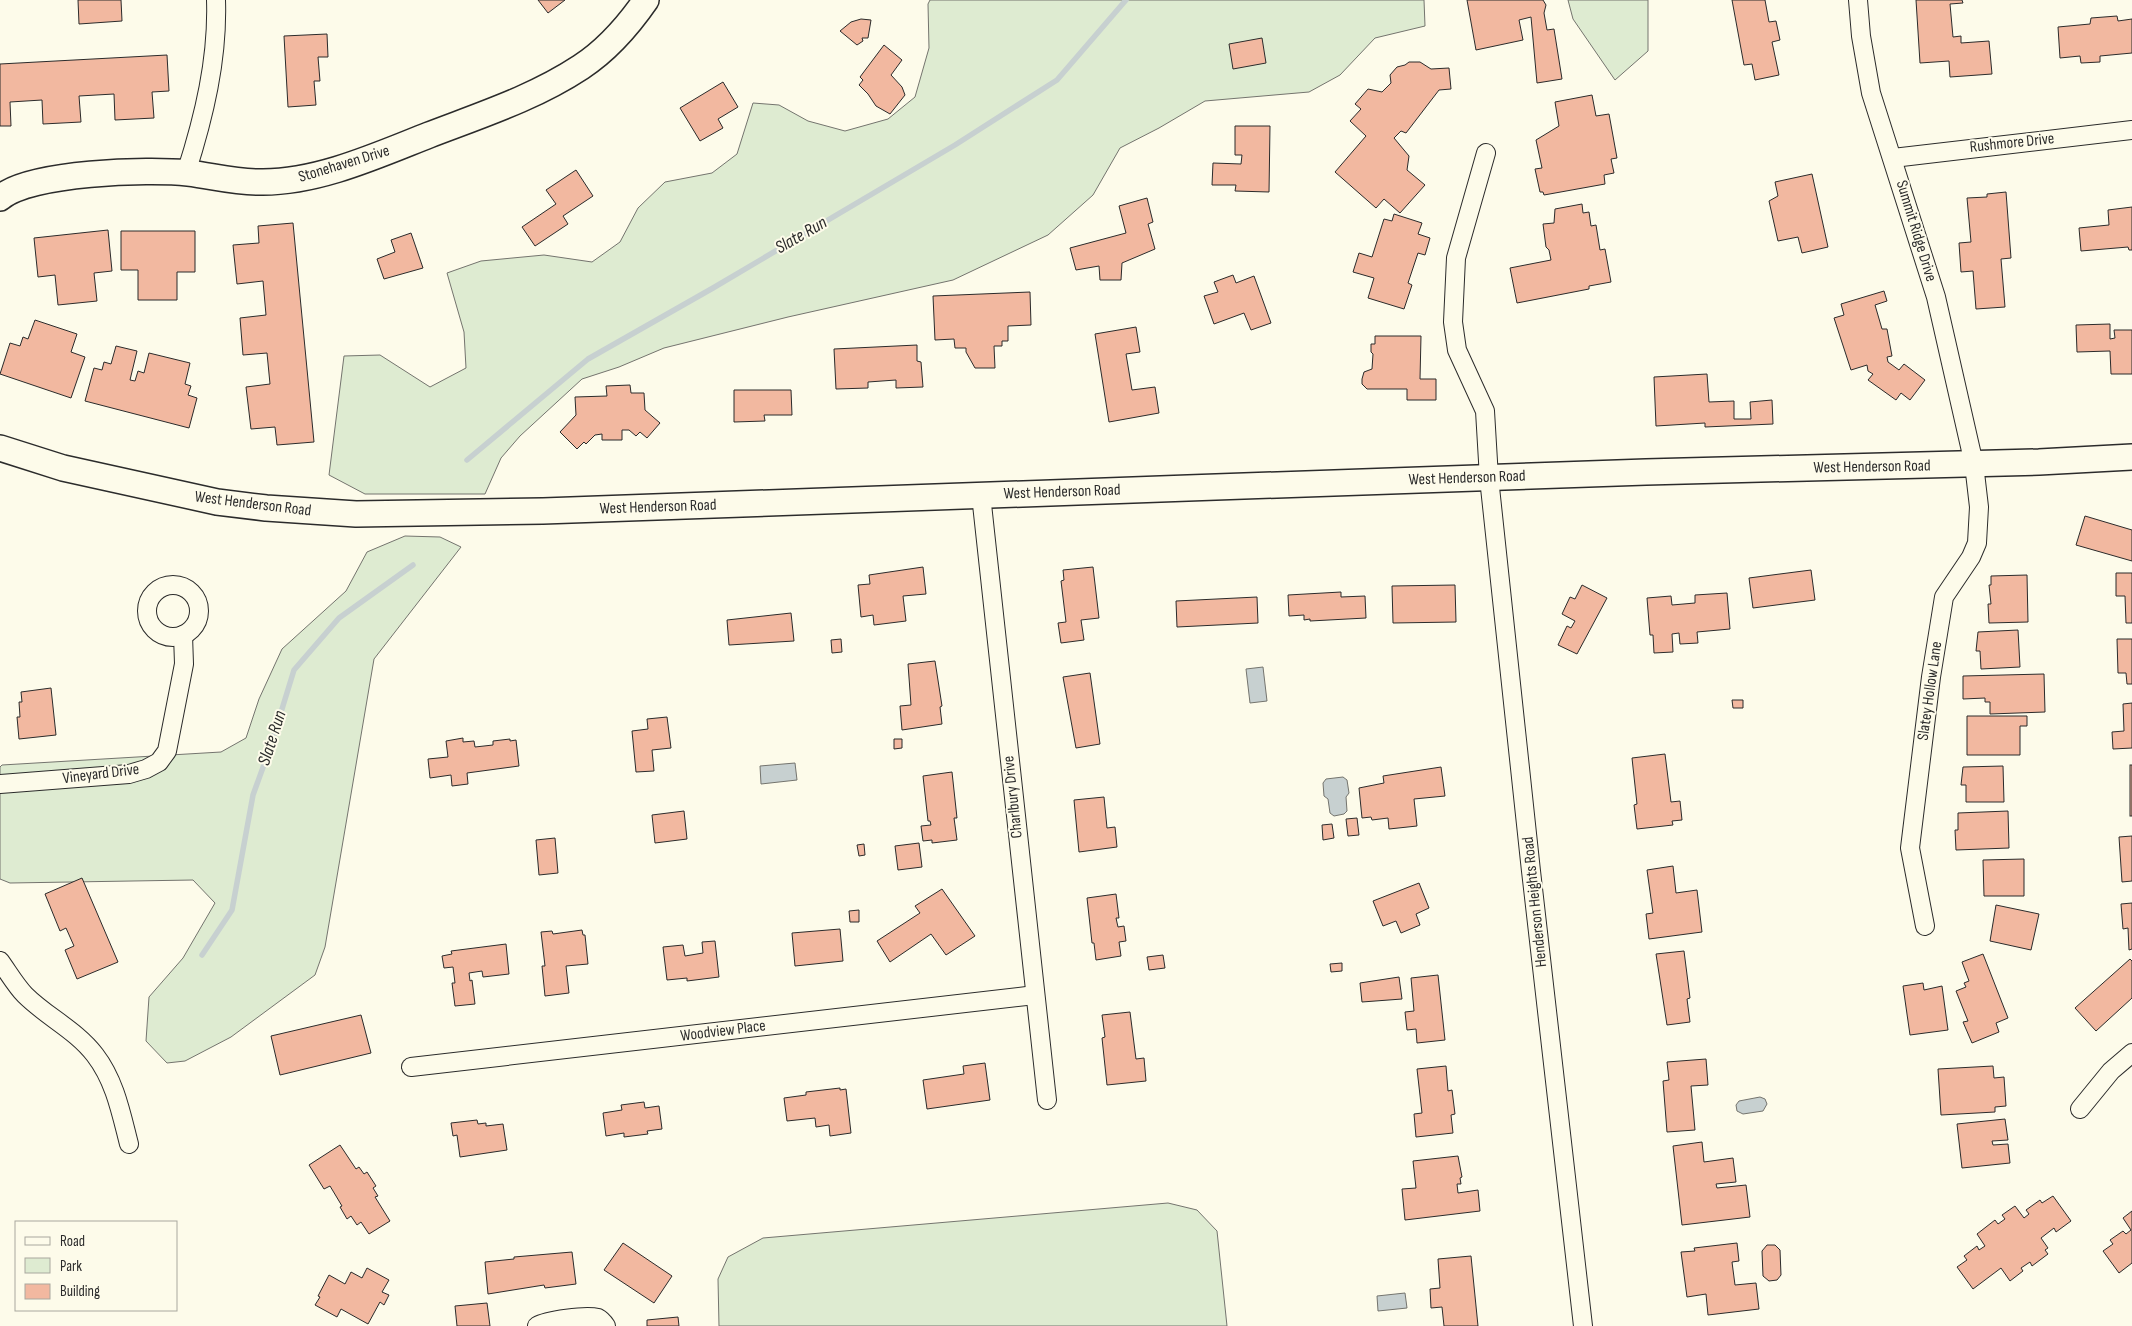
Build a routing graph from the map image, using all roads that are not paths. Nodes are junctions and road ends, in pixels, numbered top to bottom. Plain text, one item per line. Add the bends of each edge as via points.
1 (216, 0) edge
2 (646, 0) edge
3 (1858, 0) edge
4 (2132, 130) edge
5 (1486, 153) dead end
6 (1893, 158) junction
7 (186, 173) junction
8 (0, 198) edge
9 (0, 448) edge
10 (2132, 457) edge
11 (1974, 464) junction
12 (1489, 478) junction
13 (981, 495) junction
14 (183, 635) dead end
15 (0, 784) edge
16 (1924, 926) dead end
17 (0, 962) edge
18 (1035, 996) junction
19 (2132, 1053) edge
20 (411, 1067) dead end
21 (1047, 1100) dead end
22 (2080, 1109) dead end
23 (129, 1144) dead end
24 (537, 1326) edge
25 (606, 1326) edge
26 (1584, 1326) edge

1 - 7 street via 210,78
2 - 7 main road, Stonehaven Drive via 631,23 610,43 582,66 542,91 383,153 314,176 280,182 247,182
3 - 6 street, Summit Ridge Drive via 1872,94
4 - 6 street, Rushmore Drive
5 - 12 street, Henderson Heights Road via 1456,258 1453,322 1457,350 1484,410
6 - 11 street, Summit Ridge Drive via 1936,297
7 - 8 main road, Stonehaven Drive via 134,172 44,179 23,184
9 - 13 main road, West Henderson Road via 63,468 168,492 217,502 312,512 438,514
10 - 11 main road, West Henderson Road
11 - 12 main road, West Henderson Road
11 - 16 street, Slatey Hollow Lane via 1979,508 1977,543 1944,597 1910,848
12 - 13 main road, West Henderson Road
12 - 26 street, Henderson Heights Road
13 - 18 street, Charlbury Drive
14 - 15 street, Vineyard Drive via 184,664 171,736 159,762 129,774
17 - 23 street via 25,994 74,1033 95,1055 113,1084
18 - 20 street, Woodview Place
18 - 21 street, Charlbury Drive
19 - 22 street via 2111,1071
24 - 25 street via 546,1321 590,1317 599,1318

